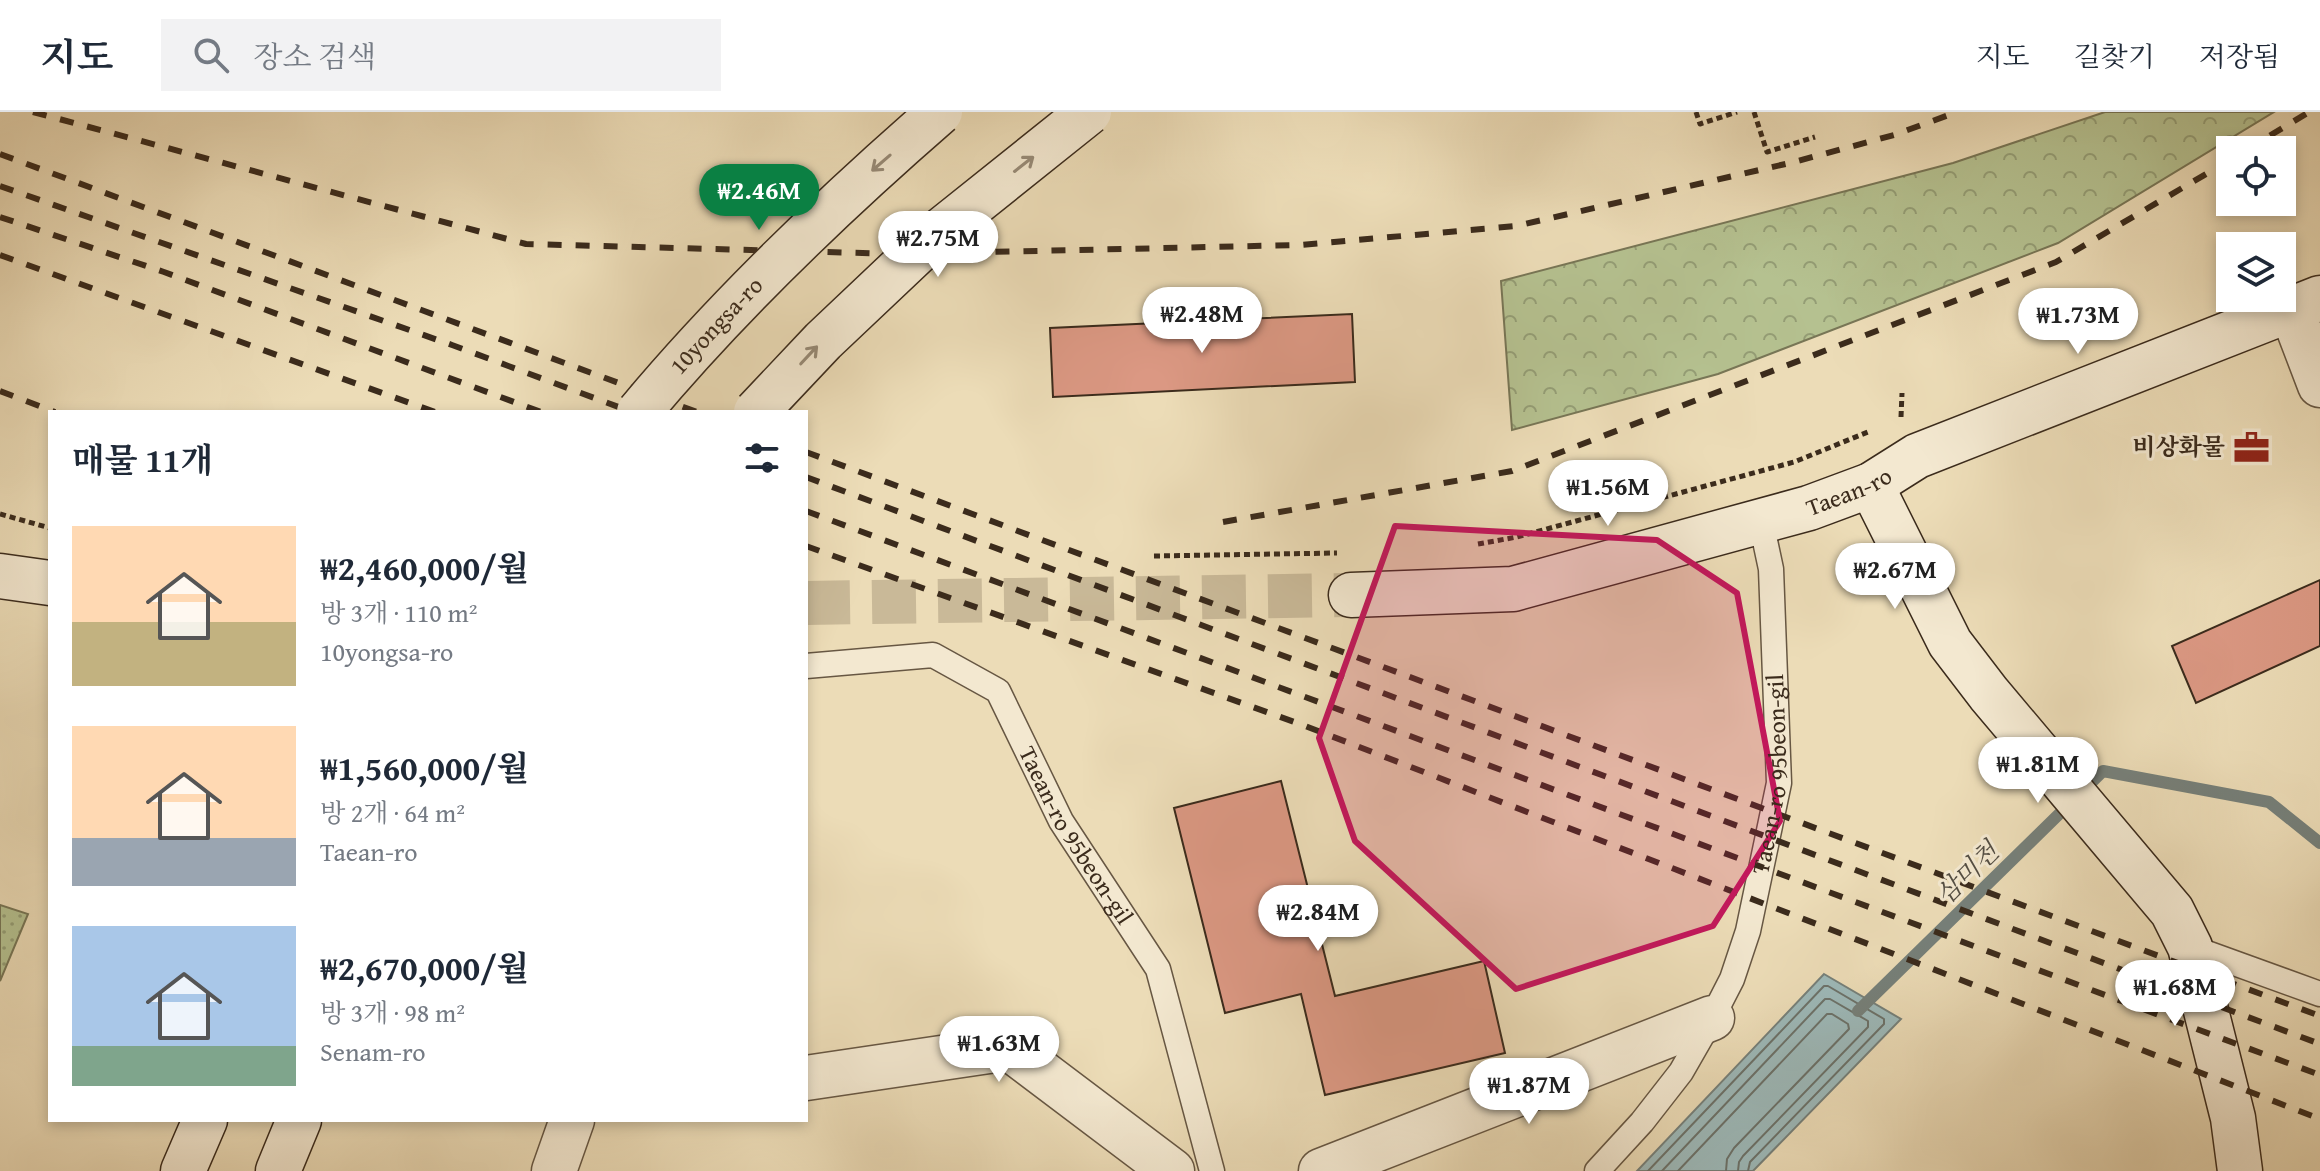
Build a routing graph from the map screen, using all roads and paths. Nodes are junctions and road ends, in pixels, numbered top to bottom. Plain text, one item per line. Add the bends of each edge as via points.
1 (940, 112) edge
2 (1089, 112) edge
3 (1696, 112) edge
4 (1737, 112) edge
5 (1754, 112) edge
6 (1815, 137) dead end
7 (2306, 303) edge
8 (2320, 385) edge
9 (1902, 393) dead end
10 (641, 410) edge
11 (758, 410) edge
12 (1915, 413) dead end
13 (1874, 429) dead end
14 (1871, 485) junction
15 (0, 514) edge
16 (1761, 522) junction
17 (48, 527) edge
18 (1472, 545) dead end
19 (1154, 556) dead end
20 (1350, 574) joint
21 (2, 576) edge
22 (48, 583) edge
23 (48, 592) edge
24 (808, 666) edge
25 (2190, 947) junction
26 (2320, 994) edge
27 (1712, 1018) junction
28 (808, 1078) edge
29 (204, 1122) edge
30 (298, 1122) edge
31 (571, 1122) edge
32 (183, 1171) edge
33 (278, 1171) edge
34 (554, 1171) edge
35 (1172, 1171) edge
36 (1212, 1171) edge
37 (1321, 1171) edge
38 (1597, 1171) edge
39 (2240, 1171) edge

1 -> 10 street, 10yongsa-ro, bridge via 760,279
11 -> 2 street, bridge via 934,236
3 - 4 path via 1700,124
5 - 6 path via 1767,152
7 - 8 street
7 - 14 street, Taean-ro via 1917,456
9 - 12 path via 1901,418
13 - 18 path via 1794,462
14 - 16 street, Taean-ro
14 - 25 street via 1950,643 2172,911
15 - 17 path
16 - 20 street, Taean-ro via 1513,589
16 - 27 lane, Taean-ro 95beon-gil via 1771,569 1779,783 1748,931
19 - 20 path
21 - 22 street
21 - 23 lane
24 - 36 lane, Taean-ro 95beon-gil via 933,655 998,691 1061,821 1158,969
25 - 26 lane
25 - 39 street via 2233,1118
27 - 37 street
27 - 38 lane, Taean-ro 95beon-gil via 1681,1072
28 - 35 street via 1009,1048
29 - 32 street
30 - 33 street
31 - 34 street

